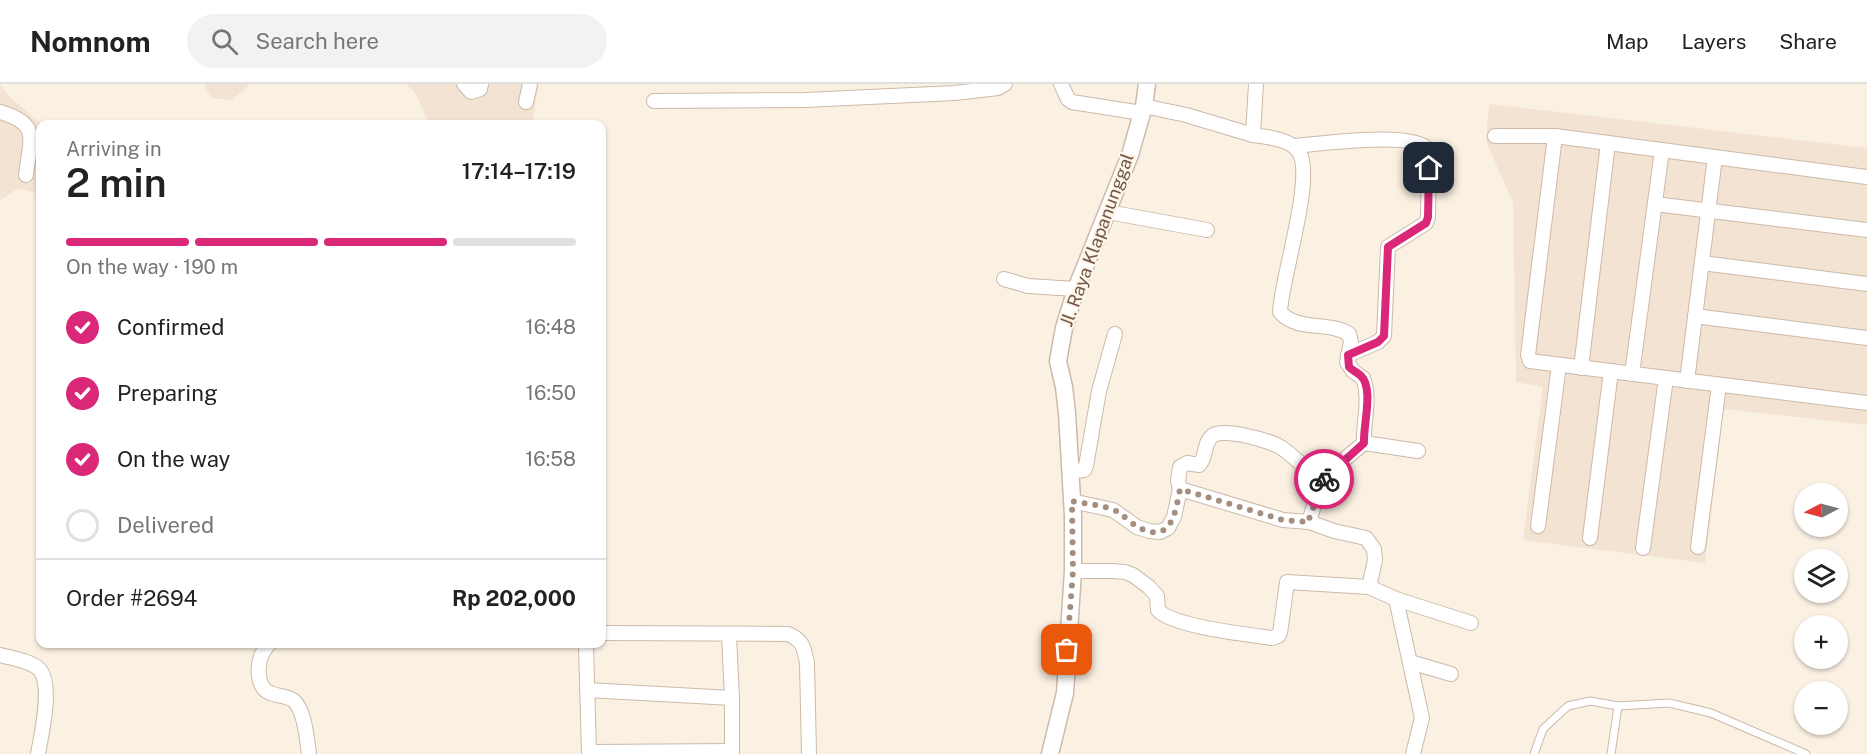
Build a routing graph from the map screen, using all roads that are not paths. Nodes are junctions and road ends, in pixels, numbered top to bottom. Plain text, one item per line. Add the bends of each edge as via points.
1 (464, 84) edge
2 (482, 84) edge
3 (530, 84) edge
4 (1005, 84) edge
5 (1061, 84) edge
6 (1148, 84) edge
7 (1256, 84) edge
8 (954, 88) edge
9 (654, 101) dead end
10 (526, 102) dead end
11 (1143, 110) junction
12 (0, 111) edge
13 (1252, 135) junction
14 (1495, 136) dead end
15 (1555, 136) junction
16 (1608, 143) junction
17 (1294, 146) junction
18 (1662, 150) junction
19 (1715, 157) junction
20 (26, 175) dead end
21 (1867, 177) edge
22 (1655, 204) junction
23 (1708, 210) junction
24 (1108, 212) junction
25 (1207, 230) dead end
26 (1867, 230) edge
27 (1702, 263) junction
28 (1004, 279) dead end
29 (1867, 284) edge
30 (1076, 289) junction
31 (1695, 316) junction
32 (1115, 334) dead end
33 (1867, 338) edge
34 (1348, 355) junction
35 (1559, 365) junction
36 (1581, 368) junction
37 (1611, 371) junction
38 (1632, 374) junction
39 (1666, 378) junction
40 (1687, 381) junction
41 (1719, 385) junction
42 (1867, 403) edge
43 (1364, 443) junction
44 (1418, 451) dead end
45 (1070, 465) junction
46 (1321, 482) junction
47 (1180, 489) junction
48 (1072, 501) junction
49 (1309, 522) junction
50 (1538, 526) dead end
51 (1590, 538) dead end
52 (1643, 548) dead end
53 (1698, 548) dead end
54 (1073, 571) junction
55 (1369, 587) junction
56 (1396, 599) junction
57 (1471, 623) dead end
58 (606, 633) edge
59 (729, 634) junction
60 (266, 648) edge
61 (586, 648) edge
62 (0, 655) edge
63 (1410, 662) junction
64 (1450, 674) dead end
65 (587, 690) junction
66 (732, 698) junction
67 (1618, 706) junction
68 (732, 752) edge
69 (589, 753) edge
70 (38, 754) edge
71 (309, 754) edge
72 (809, 754) edge
73 (1050, 754) edge
74 (1413, 754) edge
75 (1534, 754) edge
76 (1611, 754) edge
77 (1806, 754) edge

1 - 2 street via 471,92 480,90
3 - 10 street
4 - 8 street via 998,88
5 - 11 street via 1072,102
6 - 11 street, Jl. Raya Klapanunggal
7 - 13 street
8 - 9 street via 806,100
11 - 13 street via 1186,115
11 - 24 street, Jl. Raya Klapanunggal
12 - 20 street via 15,116 28,127 31,135
13 - 17 street
14 - 15 street
15 - 16 street
15 - 35 street via 1528,355 1532,362
16 - 18 street
16 - 36 street
17 - 34 street via 1302,158 1302,177 1280,312 1306,325 1346,332 1351,342
17 - 34 street via 1380,139 1414,141 1429,150 1426,223 1388,247 1384,336
18 - 19 street
18 - 22 street
19 - 21 street
19 - 23 street
22 - 23 street
22 - 38 street
23 - 26 street
23 - 27 street
24 - 25 street
24 - 30 street, Jl. Raya Klapanunggal
27 - 29 street
27 - 31 street
28 - 30 street via 1016,284
30 - 45 street, Jl. Raya Klapanunggal via 1058,361
31 - 33 street
31 - 40 street
32 - 45 street via 1098,391 1086,466 1074,471
34 - 43 street via 1349,367 1363,378 1366,390
35 - 36 street
35 - 50 street
36 - 37 street
37 - 38 street
37 - 51 street
38 - 39 street
39 - 40 street
39 - 52 street
40 - 41 street
41 - 42 street
41 - 53 street
43 - 44 street
43 - 46 street
45 - 48 street, Jl. Raya Klapanunggal
46 - 47 street via 1281,447 1225,432 1210,438 1199,465 1187,463 1180,467
46 - 49 street
47 - 48 street via 1174,517 1168,528 1160,532 1137,527 1113,510
47 - 49 street via 1283,520
48 - 54 street, Jl. Raya Klapanunggal
49 - 55 street via 1366,538 1374,549 1375,560
54 - 55 street via 1125,572 1149,587 1157,596 1158,610 1166,616 1272,638 1280,633 1287,582
54 - 73 street, Jl. Raya Klapanunggal via 1065,693
55 - 56 street
56 - 57 street
56 - 63 street
58 - 59 street
59 - 66 street
59 - 72 street via 788,634 798,638 807,663
60 - 71 street via 261,656 260,683 269,693 292,700 298,706
61 - 65 street
62 - 70 street via 29,664 39,670 44,680 46,715
63 - 64 street
63 - 74 street via 1422,718
65 - 66 street
65 - 69 street
66 - 68 street
67 - 75 lane via 1590,701 1568,705 1543,729
67 - 76 lane
67 - 77 lane via 1669,703 1712,713
68 - 69 street

